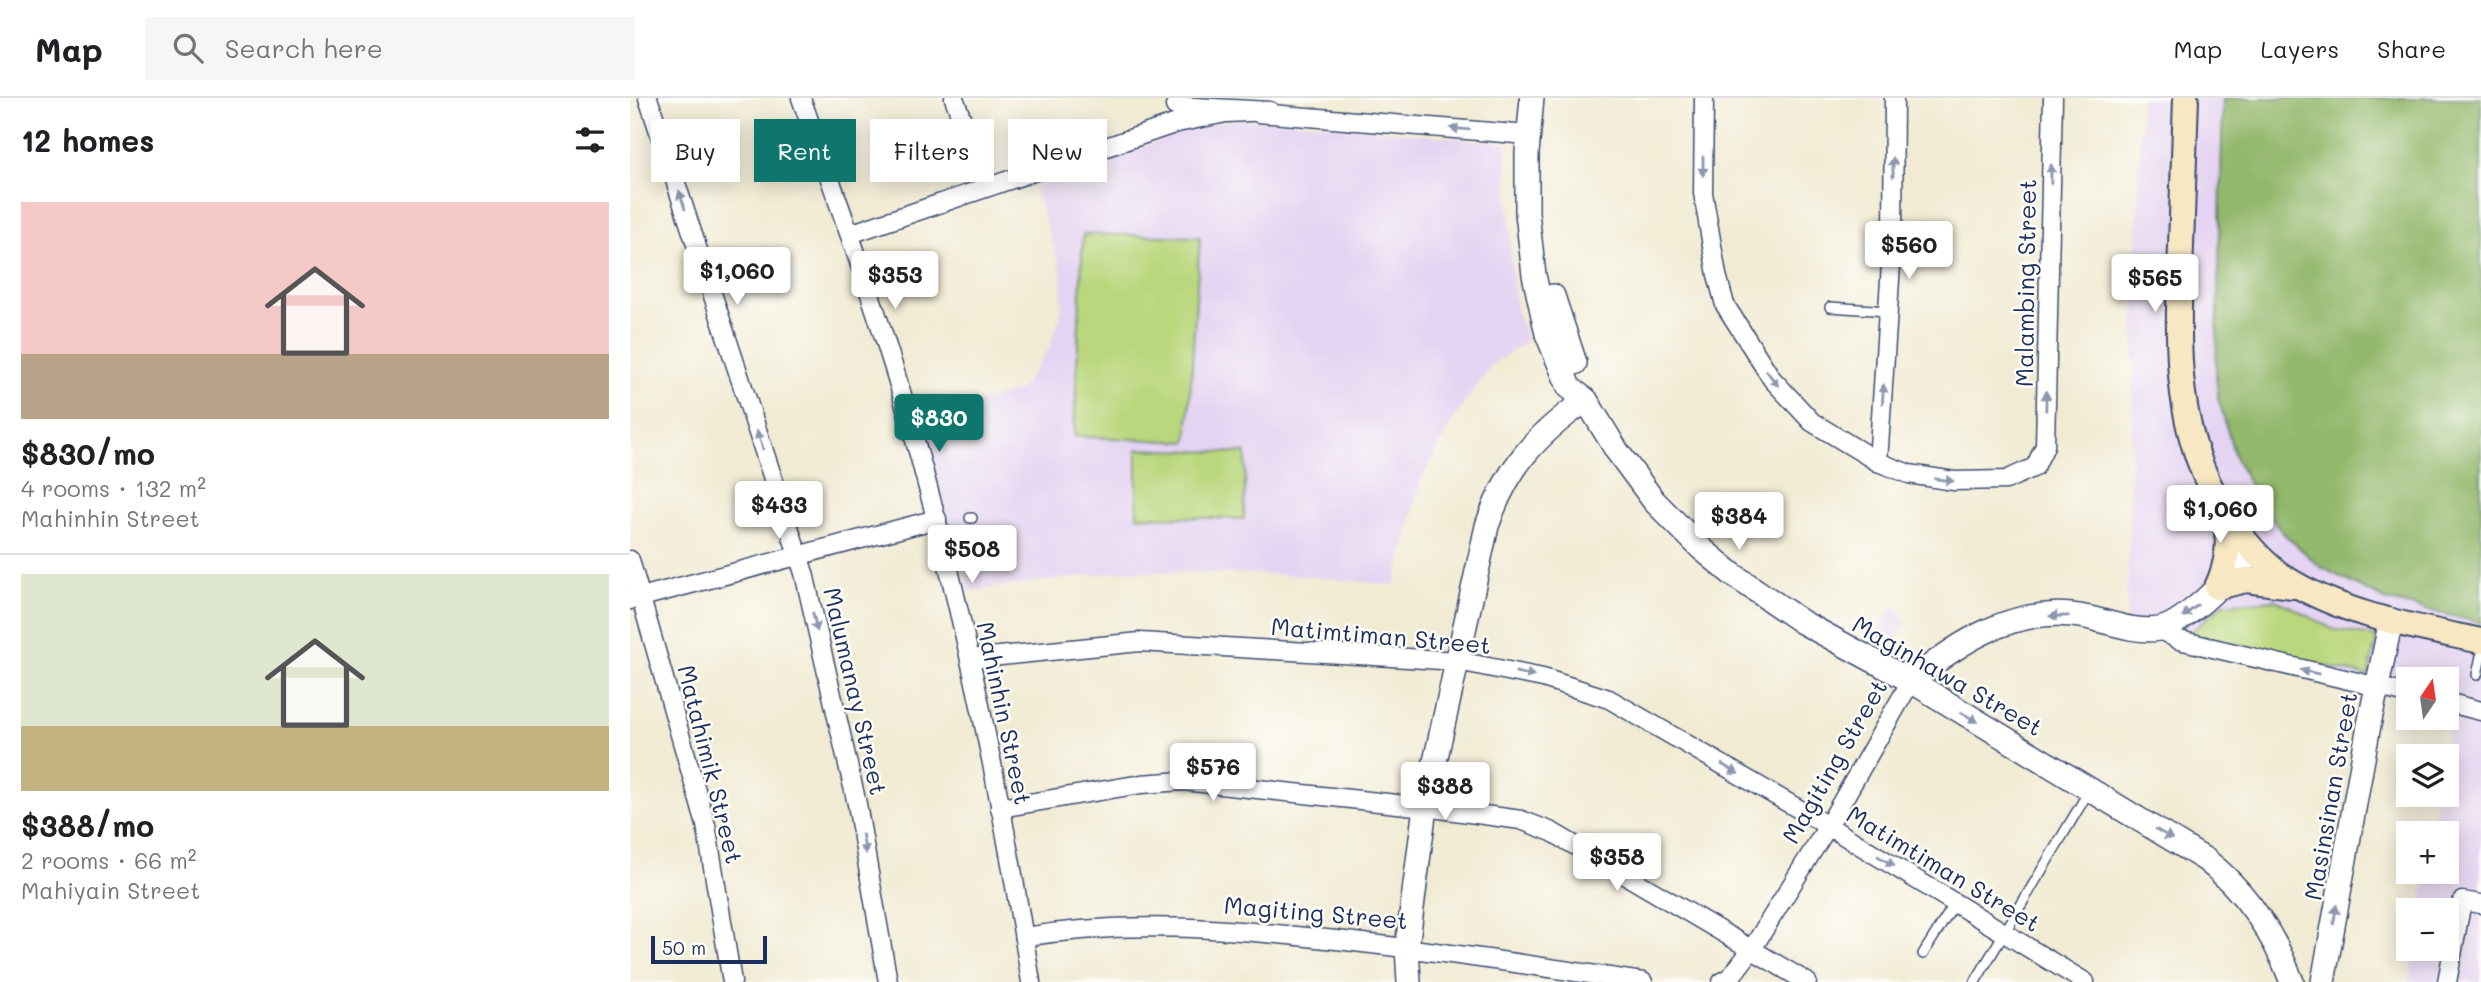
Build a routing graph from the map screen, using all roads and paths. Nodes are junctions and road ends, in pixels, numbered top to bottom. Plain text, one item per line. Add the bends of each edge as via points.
1 (648, 98) edge
2 (801, 98) edge
3 (954, 98) edge
4 (1532, 98) edge
5 (1544, 98) edge
6 (1704, 98) edge
7 (1894, 98) edge
8 (2053, 98) edge
9 (2186, 98) edge
10 (1528, 135) junction
11 (987, 187) junction
12 (850, 234) junction
13 (1830, 307) dead end
14 (1888, 311) junction
15 (1586, 400) junction
16 (1878, 462) junction
17 (2223, 511) junction
18 (937, 519) junction
19 (2253, 553) junction
20 (799, 555) junction
21 (630, 560) edge
22 (2217, 587) junction
23 (2308, 589) junction
24 (636, 599) edge
25 (2391, 620) junction
26 (2159, 629) junction
27 (2481, 641) edge
28 (2481, 656) edge
29 (970, 659) junction
30 (1458, 661) junction
31 (2477, 675) dead end
32 (1911, 681) junction
33 (2376, 687) junction
34 (2396, 691) edge
35 (2090, 790) junction
36 (1425, 807) junction
37 (1000, 808) junction
38 (1828, 826) junction
39 (1955, 903) junction
40 (2481, 904) edge
41 (2004, 933) junction
42 (1024, 937) junction
43 (1408, 947) junction
44 (1752, 950) junction
45 (1923, 954) dead end
46 (732, 982) edge
47 (888, 982) edge
48 (1031, 982) edge
49 (1409, 982) edge
50 (1643, 982) edge
51 (1721, 982) edge
52 (1807, 982) edge
53 (1975, 982) edge
54 (2085, 982) edge
55 (2292, 982) edge
56 (2323, 982) edge
57 (2447, 982) edge

20 -> 1 street, Malumanay Street
2 - 12 street, Mahinhin Street
3 - 11 street
4 - 10 street, Maginhawa Street
5 - 15 street, Maginhawa Street via 1540,185 1547,272
6 -> 16 street via 1703,193 1725,304 1772,379 1812,422
14 -> 7 street
16 -> 8 street, Malambing Street via 1909,474 1954,481 2006,480 2035,467 2045,446
9 - 17 main road via 2178,328 2182,393 2201,470
10 -> 11 street via 1256,112 1175,106 1270,111 1256,112 1229,112 1177,123
10 - 15 street, Maginhawa Street via 1527,213 1534,275 1547,334 1569,387
11 - 12 street
12 - 18 street, Mahinhin Street
13 - 14 lane
16 -> 14 street
15 - 30 street via 1535,441 1501,491 1487,526
15 - 32 street, Maginhawa Street via 1632,473 1702,550 1802,622
17 - 19 main road
17 - 22 main road via 2228,550
18 - 20 street
18 - 29 street, Mahinhin Street
19 - 22 street
19 - 23 main road
20 - 24 street
20 -> 47 street, Malumanay Street via 857,804
21 - 24 street, Matahimik Street
22 - 23 main road via 2246,580
22 -> 26 street via 2192,610
23 - 25 main road
24 - 46 street, Matahimik Street via 706,825
25 - 27 main road
25 - 33 street, Masinsinan Street
26 -> 32 street, Magiting Street via 2079,616 2035,617 1970,638
33 -> 26 street, Magiting Street via 2179,640
28 - 31 lane
29 - 30 street, Matimtiman Street via 1140,642
29 - 37 street, Mahinhin Street
30 - 36 street
30 -> 38 street, Matimtiman Street via 1543,678 1609,699
32 -> 35 street, Maginhawa Street
32 - 38 street, Magiting Street
33 - 34 street, Magiting Street
56 -> 33 street, Masinsinan Street
35 - 41 lane
35 -> 55 street, Maginhawa Street via 2220,871 2244,896
36 - 37 street via 1183,781
36 - 43 street
36 - 44 street via 1521,820 1552,832
37 - 42 street, Mahinhin Street
38 -> 39 street, Matimtiman Street
38 - 44 street, Magiting Street
39 - 41 street, Matimtiman Street
39 - 45 lane
40 - 57 street via 2462,901
41 - 53 lane
41 - 54 street, Matimtiman Street
42 - 43 street, Magiting Street via 1114,927 1183,927
42 - 48 street, Mahinhin Street
43 - 49 street
43 - 50 street, Magiting Street
44 - 51 street, Magiting Street via 1730,978
44 - 52 street

